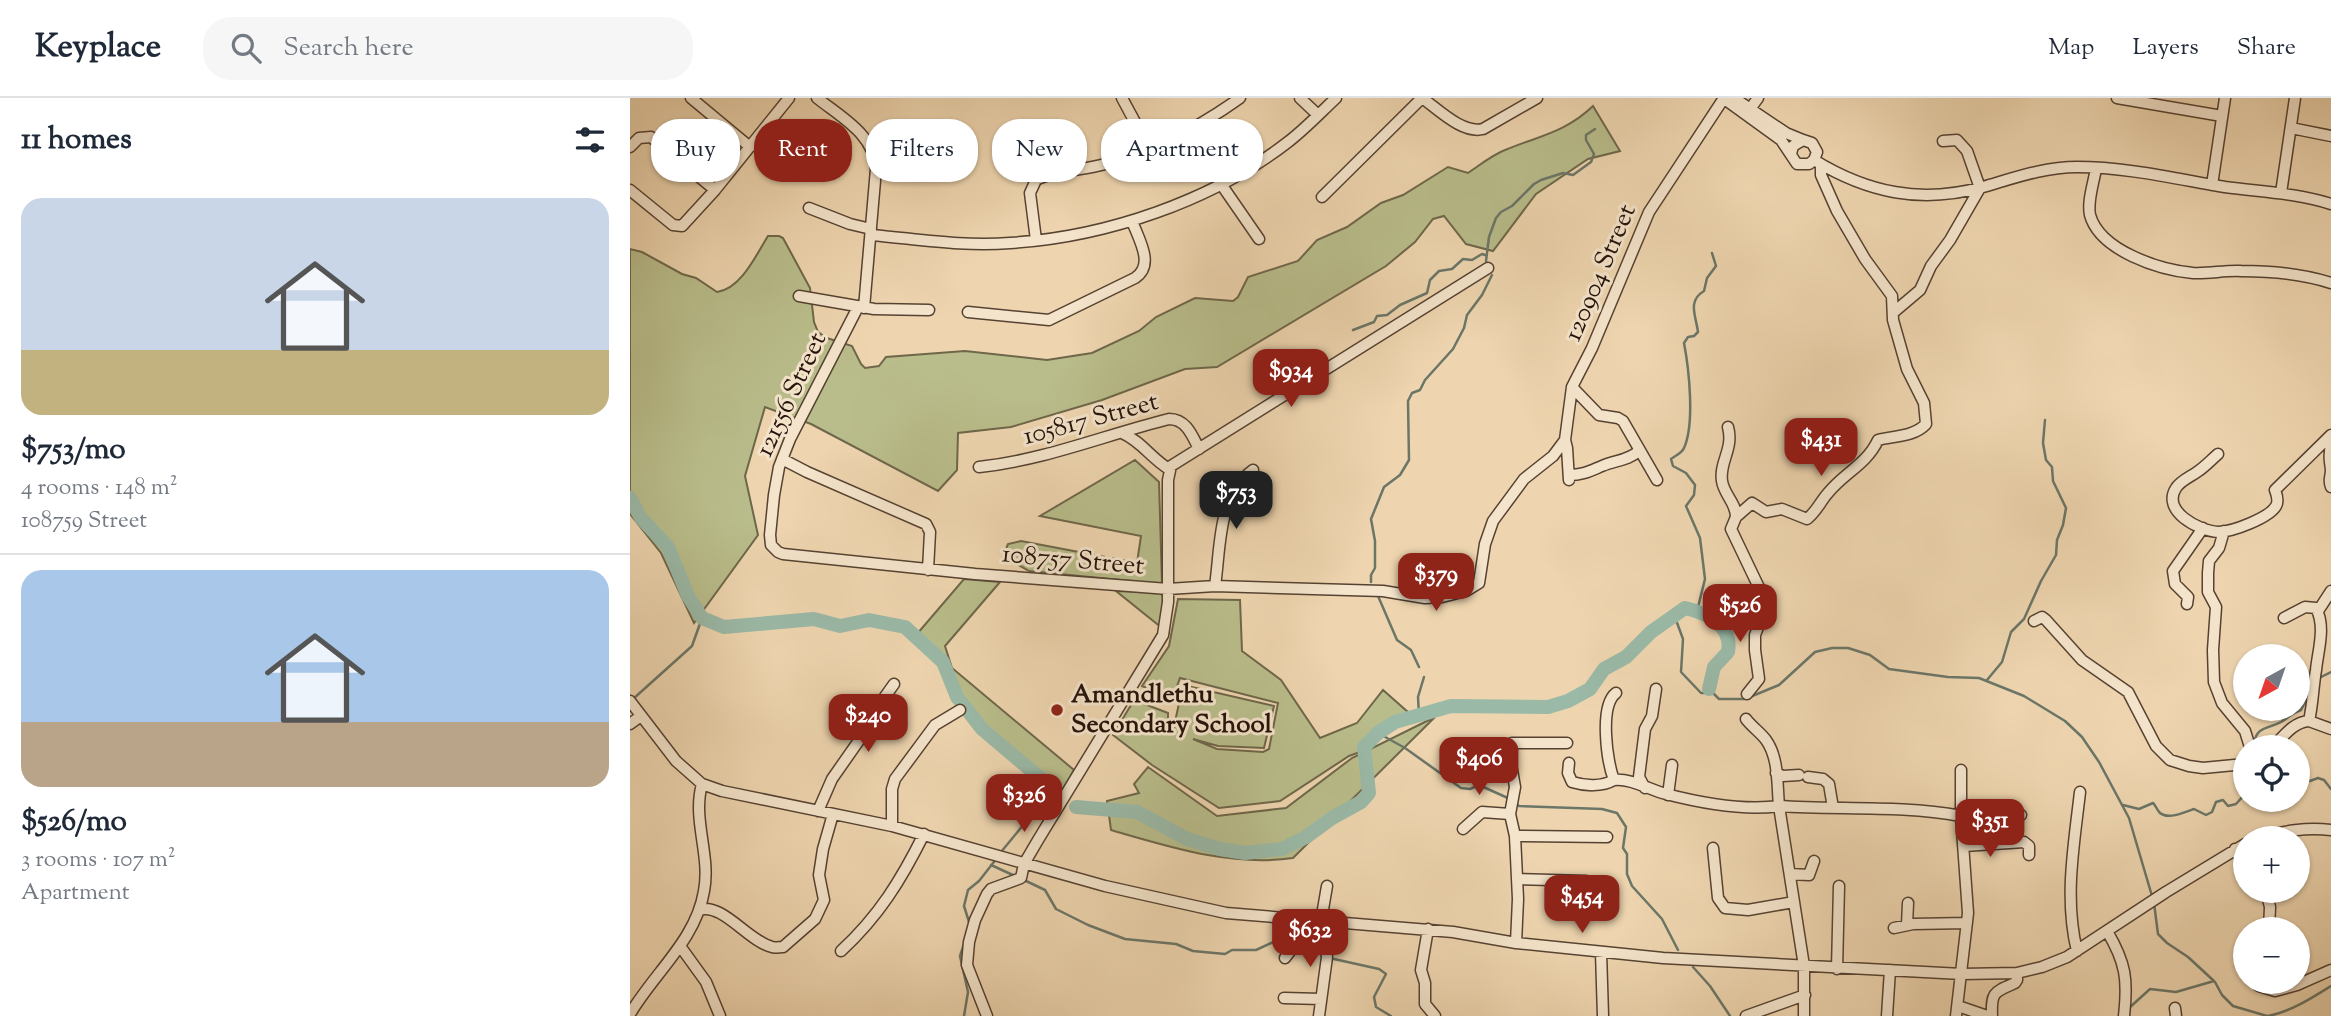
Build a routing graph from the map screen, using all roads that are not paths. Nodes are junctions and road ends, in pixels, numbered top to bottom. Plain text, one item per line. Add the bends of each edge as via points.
1 (691, 98) edge
2 (789, 98) edge
3 (817, 98) edge
4 (1122, 98) edge
5 (1240, 98) edge
6 (1300, 98) edge
7 (1336, 98) edge
8 (1422, 98) edge
9 (1537, 98) edge
10 (1723, 98) edge
11 (1734, 98) edge
12 (1758, 98) edge
13 (2118, 98) edge
14 (2225, 98) edge
15 (2295, 98) edge
16 (2174, 103) edge
17 (1750, 109) junction
18 (1318, 116) junction
19 (2222, 117) junction
20 (1133, 119) edge
21 (1210, 119) edge
22 (2291, 128) junction
23 (2331, 136) edge
24 (1803, 140) junction
25 (1943, 141) dead end
26 (630, 147) edge
27 (750, 147) junction
28 (1791, 154) junction
29 (1818, 162) junction
30 (1101, 165) edge
31 (2096, 168) junction
32 (1221, 184) junction
33 (2212, 185) junction
34 (1980, 188) junction
35 (630, 190) edge
36 (715, 190) junction
37 (2281, 193) junction
38 (1322, 197) dead end
39 (2331, 204) edge
40 (808, 208) dead end
41 (1132, 221) junction
42 (871, 232) junction
43 (1259, 239) dead end
44 (1036, 240) junction
45 (1488, 268) dead end
46 (2331, 283) edge
47 (799, 296) dead end
48 (861, 307) junction
49 (929, 310) dead end
50 (968, 312) dead end
51 (1894, 312) junction
52 (1572, 387) junction
53 (1728, 427) dead end
54 (1122, 433) junction
55 (2331, 435) edge
56 (1565, 440) junction
57 (2331, 446) edge
58 (1199, 449) junction
59 (1639, 451) junction
60 (2218, 454) dead end
61 (782, 459) junction
62 (979, 467) dead end
63 (1169, 469) junction
64 (1254, 470) dead end
65 (1657, 480) dead end
66 (2331, 487) edge
67 (1736, 516) junction
68 (2203, 528) junction
69 (2224, 531) junction
70 (771, 545) joint
71 (928, 570) junction
72 (1215, 586) junction
73 (1168, 589) junction
74 (2331, 591) edge
75 (2187, 604) dead end
76 (2318, 611) junction
77 (2284, 618) dead end
78 (2034, 621) dead end
79 (894, 684) dead end
80 (1656, 689) dead end
81 (1616, 693) dead end
82 (1747, 694) dead end
83 (630, 701) edge
84 (960, 709) dead end
85 (639, 713) junction
86 (2310, 716) edge
87 (1746, 719) dead end
88 (2302, 721) edge
89 (2309, 721) edge
90 (630, 724) edge
91 (2331, 729) edge
92 (2246, 735) edge
93 (2284, 735) edge
94 (1567, 743) dead end
95 (1569, 763) dead end
96 (1672, 765) dead end
97 (2233, 765) edge
98 (1961, 770) dead end
99 (1776, 773) junction
100 (1614, 780) junction
101 (702, 784) junction
102 (1646, 788) junction
103 (2080, 792) dead end
104 (1668, 795) junction
105 (1779, 806) junction
106 (1833, 808) junction
107 (818, 811) junction
108 (833, 814) junction
109 (1510, 814) junction
110 (1961, 814) junction
111 (2021, 815) dead end
112 (892, 826) junction
113 (2310, 828) edge
114 (1463, 829) dead end
115 (2331, 830) edge
116 (924, 834) junction
117 (1515, 836) junction
118 (1607, 837) dead end
119 (1964, 846) junction
120 (1713, 848) dead end
121 (2233, 850) edge
122 (2029, 855) dead end
123 (1814, 861) dead end
124 (1021, 863) junction
125 (1790, 874) junction
126 (1517, 879) junction
127 (1586, 880) dead end
128 (1327, 886) dead end
129 (1839, 886) dead end
130 (1794, 902) junction
131 (1908, 903) dead end
132 (699, 910) junction
133 (1299, 919) junction
134 (1321, 921) junction
135 (1967, 923) junction
136 (1907, 925) junction
137 (1894, 928) dead end
138 (1428, 929) junction
139 (2107, 931) junction
140 (1516, 943) junction
141 (680, 946) junction
142 (841, 951) dead end
143 (2077, 951) junction
144 (1601, 952) junction
145 (1285, 958) dead end
146 (1804, 966) junction
147 (1837, 969) junction
148 (1890, 970) junction
149 (2331, 970) edge
150 (2017, 973) junction
151 (1962, 974) junction
152 (2310, 978) edge
153 (1805, 995) junction
154 (1284, 998) dead end
155 (1321, 999) junction
156 (1957, 1011) edge
157 (630, 1014) edge
158 (720, 1016) edge
159 (987, 1016) edge
160 (1319, 1016) edge
161 (1434, 1016) edge
162 (1604, 1016) edge
163 (1746, 1016) edge
164 (1804, 1016) edge
165 (1887, 1016) edge
166 (1989, 1016) edge
167 (2124, 1016) edge

1 - 27 street
2 - 27 street
3 - 42 street via 872,146 876,169
4 - 20 street
5 - 21 street
6 - 18 street
7 - 18 street
8 - 9 street via 1476,131
8 - 38 street
10 - 28 street via 1781,140
10 - 52 street, 120904 Street via 1649,212
11 - 17 street
12 - 17 street
13 - 16 street
14 - 19 street
15 - 22 street
16 - 19 street
17 - 24 street
18 - 32 street via 1276,151
19 - 33 street
22 - 23 street
22 - 37 street
24 - 28 street
24 - 29 street via 1815,146
25 - 34 street via 1957,140 1964,146
26 - 36 street via 639,138 651,137
27 - 36 street
28 - 29 street via 1801,165
29 - 34 street via 1853,181 1891,192 1941,195
29 - 51 street via 1837,211 1890,291
30 - 44 street via 1036,180 1030,193
31 - 33 street
31 - 34 street via 2052,169
31 - 46 street via 2091,219 2106,240 2126,253 2194,273 2242,271
32 - 41 street
32 - 43 street
33 - 37 street
34 - 51 street via 1920,290
35 - 36 street via 677,226 688,222
37 - 39 street
40 - 42 street
41 - 44 street
41 - 50 street via 1146,264 1135,278 1049,320
42 - 44 street via 956,244
42 - 48 street
45 - 58 street
47 - 48 street
48 - 49 street
48 - 61 street, 121556 Street
51 - 67 street via 1926,424 1911,433 1878,440 1872,453 1807,519 1783,509 1766,512 1752,503
52 - 56 street, 120904 Street
52 - 59 street via 1599,415 1623,421
53 - 67 street via 1729,452 1722,480
54 - 58 street, 105817 Street via 1174,418 1191,432
54 - 62 street, 105817 Street via 1021,461
54 - 63 street
55 - 69 street via 2275,490 2277,505 2247,525
56 - 59 street, 120904 Street via 1569,478
56 - 72 street, 108757 Street via 1524,479 1493,521 1479,583 1472,588 1425,598 1389,591
57 - 66 street
58 - 63 street
59 - 65 street
60 - 68 street via 2180,483 2172,496 2174,507
61 - 70 street, 121556 Street via 770,525
61 - 71 street via 926,524 930,532
63 - 73 street
64 - 72 street via 1231,494 1221,524
67 - 82 street via 1731,529 1764,598 1755,635 1759,678
68 - 69 street
68 - 75 street via 2173,571 2175,584 2188,597
69 - 92 street via 2208,573 2208,592 2216,607 2214,682 2222,703
70 - 71 street, 108757 Street via 789,556
71 - 73 street, 108757 Street
72 - 73 street, 108757 Street
73 - 124 street via 1159,645
74 - 76 street
76 - 77 street via 2309,606
76 - 86 street via 2321,635
78 - 97 street via 2046,620 2082,660 2128,692 2156,746 2171,760 2203,768
79 - 107 street via 832,779
80 - 102 street via 1639,777
81 - 100 street via 1607,707 1607,754
83 - 85 street
84 - 112 street via 935,725 895,779
85 - 90 street
85 - 101 street via 676,761
87 - 99 street via 1765,738
88 - 93 street
89 - 91 street
94 - 109 street via 1511,743 1514,787
95 - 100 street via 1572,782 1602,785
96 - 104 street
98 - 110 street
99 - 105 street
99 - 106 street via 1823,779 1829,784
100 - 102 street
101 - 107 street
101 - 132 street via 698,808 706,878
102 - 104 street
103 - 143 street via 2070,886
104 - 105 street via 1742,807
105 - 106 street
105 - 125 street
106 - 110 street
107 - 108 street
108 - 112 street
108 - 132 street via 819,875 824,900 815,919 783,947 771,947 719,912 707,907
109 - 114 street via 1482,812
109 - 117 street
110 - 111 street
110 - 119 street
112 - 116 street
113 - 115 street
116 - 124 street
116 - 142 street via 882,908
117 - 118 street
117 - 126 street
119 - 122 street via 2024,842
119 - 135 street
120 - 130 street via 1718,898 1725,908 1748,910
121 - 139 street
123 - 125 street via 1809,875
124 - 133 street via 1193,907
124 - 159 street via 1021,878 987,894 969,942 967,965
125 - 130 street
126 - 127 street
126 - 140 street
128 - 134 street
129 - 147 street
130 - 146 street
131 - 136 street
132 - 141 street
133 - 134 street
133 - 145 street via 1295,945
134 - 138 street
134 - 155 street via 1327,949
135 - 136 street
135 - 151 street
136 - 137 street
138 - 140 street
138 - 161 street via 1421,970 1425,1004
139 - 143 street
139 - 167 street via 2126,976
140 - 144 street
141 - 157 street
141 - 158 street via 705,982
143 - 150 street via 2049,965
144 - 146 street
144 - 162 street
146 - 147 street
146 - 153 street
147 - 148 street
148 - 151 street
148 - 165 street
149 - 152 street
150 - 151 street
150 - 166 street via 2015,983 1994,993
151 - 156 street
153 - 163 street
153 - 164 street
154 - 155 street
155 - 160 street
156 - 166 street

